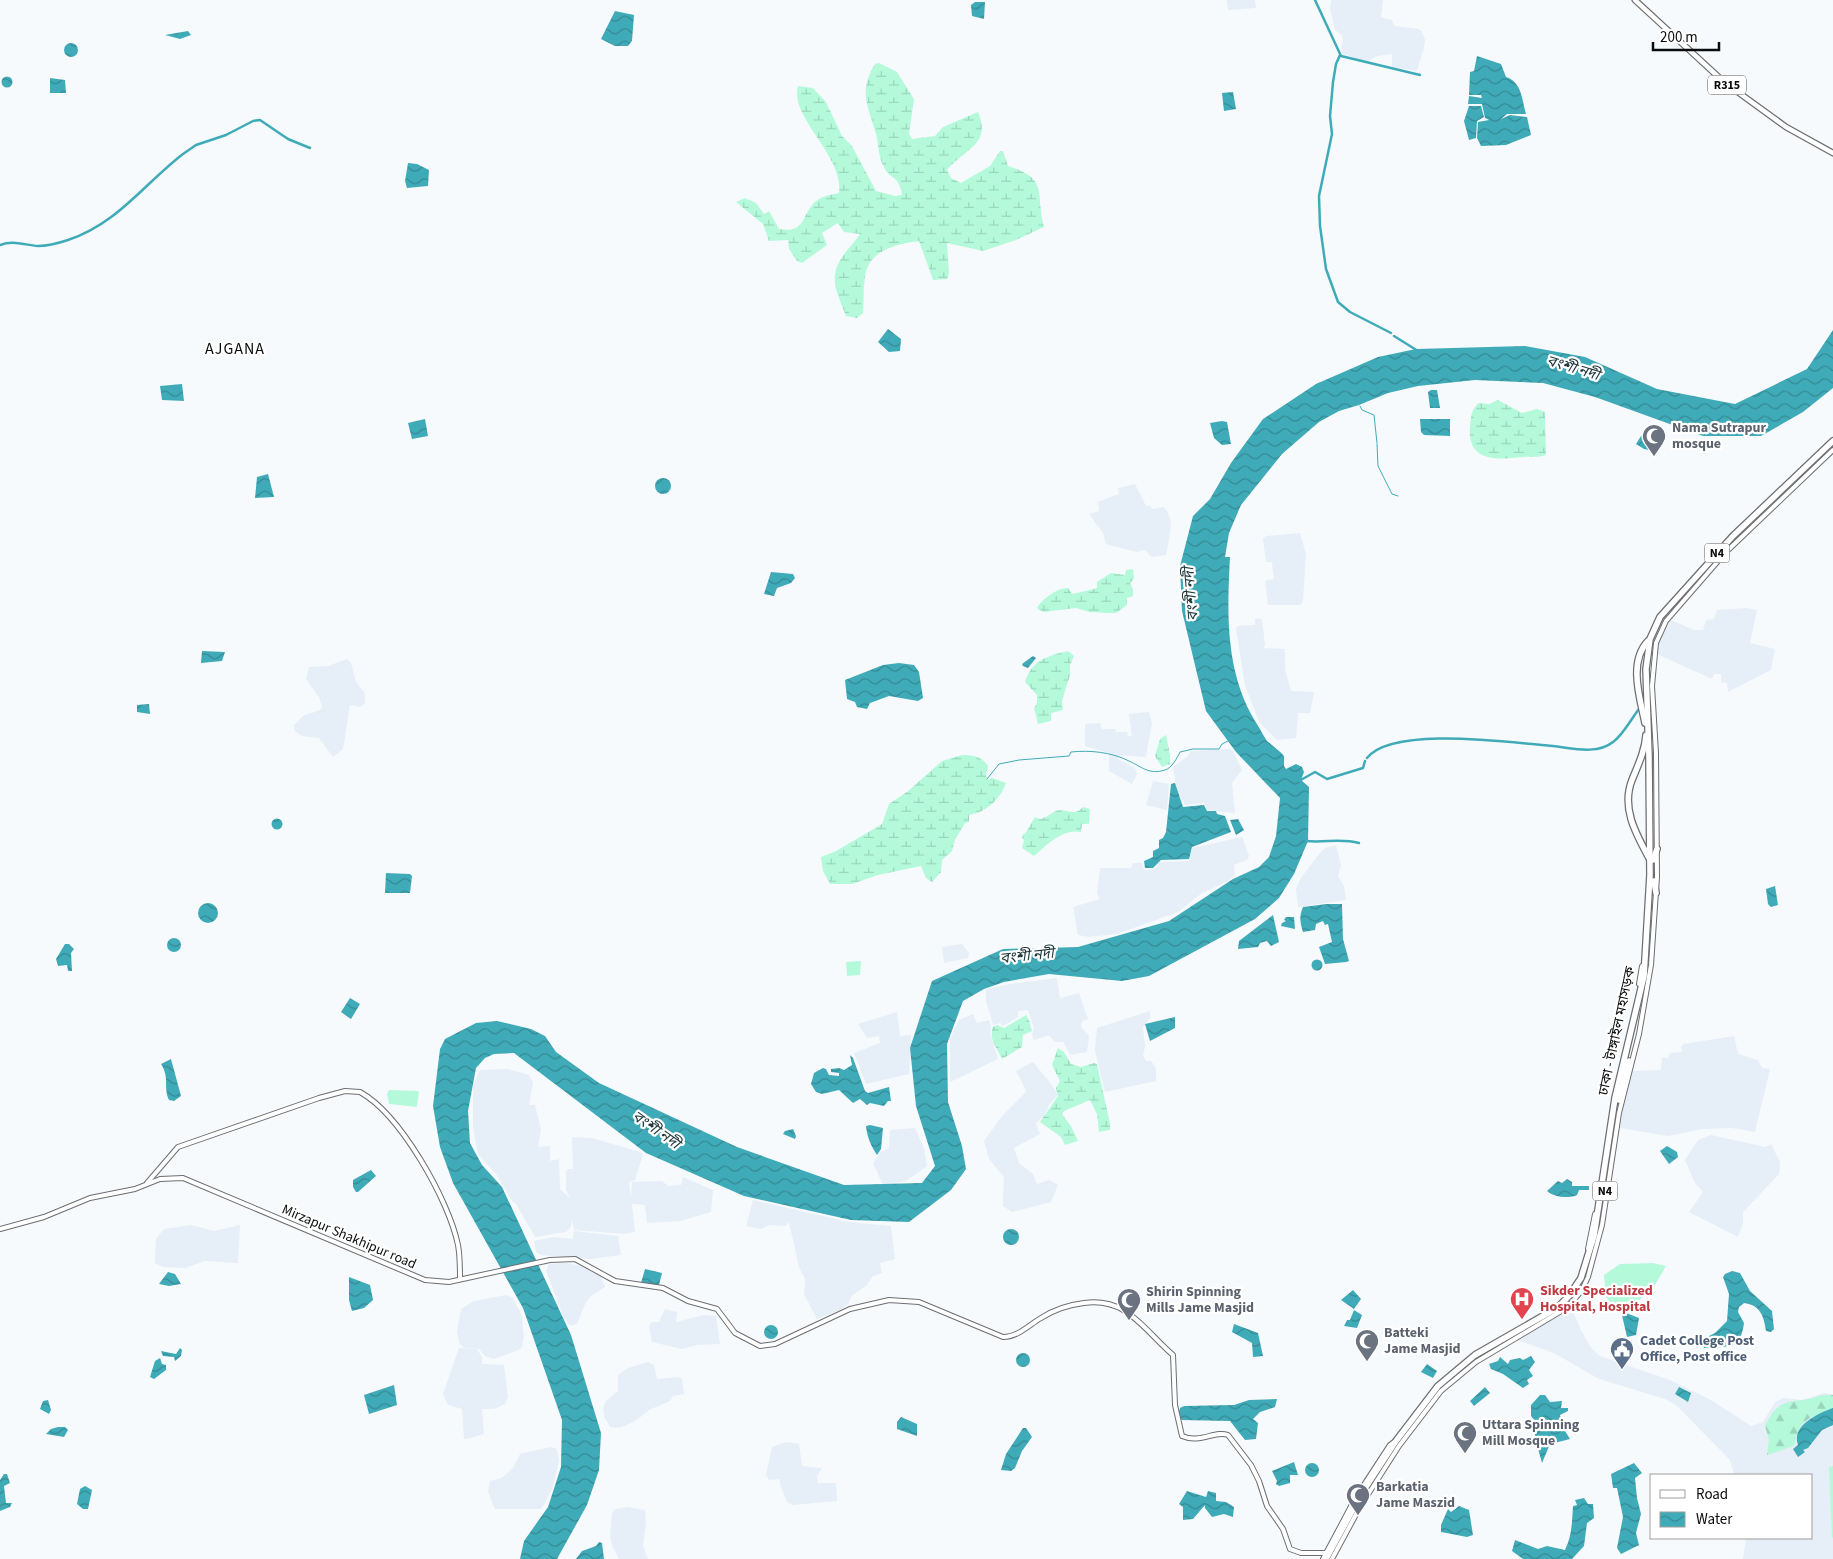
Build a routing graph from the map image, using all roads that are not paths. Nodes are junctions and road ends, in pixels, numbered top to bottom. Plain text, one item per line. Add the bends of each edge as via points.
1 (1635, 0) edge
2 (1833, 153) edge
3 (1833, 441) edge
4 (1833, 448) edge
5 (1650, 639) junction
6 (1650, 689) junction
7 (1657, 849) junction
8 (1650, 859) junction
9 (1654, 881) junction
10 (1656, 893) junction
11 (1650, 965) junction
12 (1635, 1016) junction
13 (146, 1185) junction
14 (0, 1229) edge
15 (460, 1279) junction
16 (1466, 1359) dead end
17 (1398, 1443) junction
18 (1327, 1558) edge

1 - 2 main road, R315 via 1724,82 1786,127
3 - 5 highway, ঢাকা - টাঙ্গাইল মহাসড়ক / N4 via 1733,536 1660,617
4 - 6 highway, ঢাকা - টাঙ্গাইল মহাসড়ক / N4 via 1735,539 1671,609 1651,646
5 - 6 highway, ঢাকা - টাঙ্গাইল মহাসড়ক / N4 via 1646,658
5 - 8 highway via 1640,655 1637,677 1646,729 1645,745 1631,782 1628,802 1630,819
6 - 7 main road via 1656,753
6 - 8 highway, ঢাকা - টাঙ্গাইল মহাসড়ক / N4
7 - 8 highway
7 - 10 main road
8 - 9 highway, ঢাকা - টাঙ্গাইল মহাসড়ক / N4
8 - 12 highway, ঢাকা - টাঙ্গাইল মহাসড়ক / N4 via 1642,975
9 - 10 highway
9 - 11 highway, ঢাকা - টাঙ্গাইল মহাসড়ক / N4
10 - 11 main road
11 - 17 highway, ঢাকা - টাঙ্গাইল মহাসড়ক / N4 via 1619,1099 1611,1164 1592,1260 1585,1278 1576,1293 1553,1315 1451,1378
12 - 16 main road via 1613,1095 1600,1189 1587,1251 1577,1280 1565,1298 1553,1308
12 - 17 highway, ঢাকা - টাঙ্গাইল মহাসড়ক / N4 via 1615,1098 1594,1236 1582,1278 1557,1308 1475,1356 1450,1375 1433,1392
13 - 14 main road, Mirzapur Shakhipur road via 90,1198 34,1220
13 - 15 main road, Mirzapur Shakhipur road via 165,1178 183,1178 410,1276 439,1282
13 - 15 main road via 169,1155 186,1144 320,1098 345,1091 360,1092 399,1127 414,1146 453,1227 458,1245
15 - 18 main road, Mirzapur Shakhipur road via 550,1260 575,1259 615,1281 663,1288 688,1301 717,1309 735,1333 760,1346 775,1344 850,1309 889,1300 919,1302 1004,1338 1017,1334 1064,1305 1102,1301 1119,1306 1172,1355 1175,1406 1182,1436 1202,1439 1225,1433 1233,1438 1259,1481 1267,1506 1283,1529 1290,1549
17 - 18 highway, ঢাকা - টাঙ্গাইল মহাসড়ক / N4

